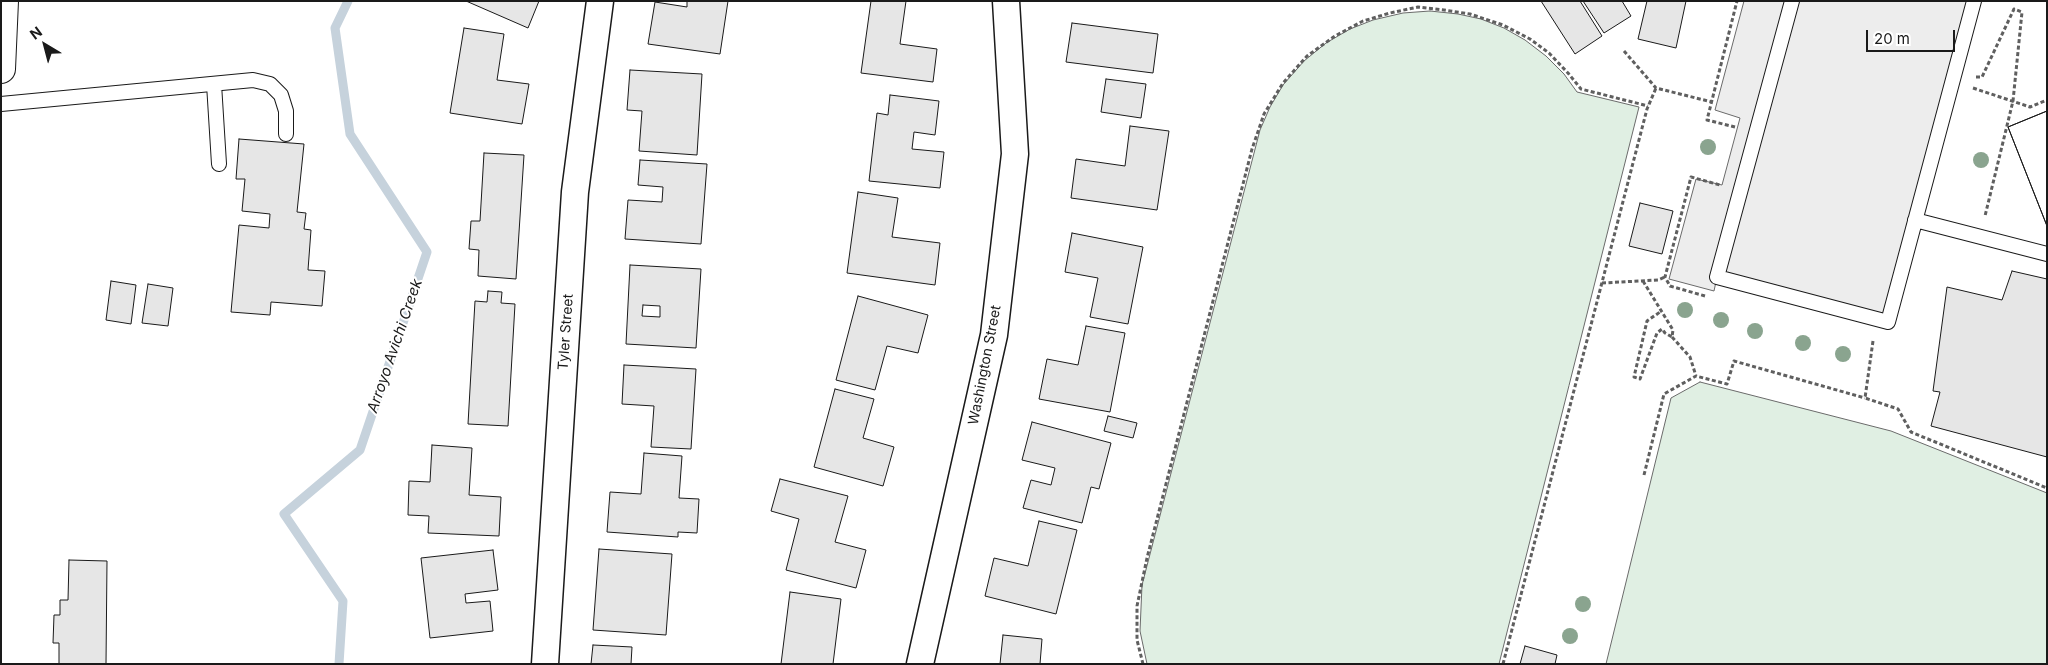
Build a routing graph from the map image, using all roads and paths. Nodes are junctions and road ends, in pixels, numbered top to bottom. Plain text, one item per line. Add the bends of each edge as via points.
1 (4, 1) edge
2 (600, 1) edge
3 (1006, 1) edge
4 (1737, 1) edge
5 (1792, 1) edge
6 (1974, 1) edge
7 (1624, 51) dead end
8 (1, 69) edge
9 (1953, 81) junction
10 (214, 84) junction
11 (1656, 88) junction
12 (1997, 96) dead end
13 (2047, 100) edge
14 (2013, 101) junction
15 (1712, 102) junction
16 (1, 104) edge
17 (1648, 106) junction
18 (286, 134) dead end
19 (1733, 135) dead end
20 (219, 164) dead end
21 (1724, 177) dead end
22 (1916, 220) junction
23 (1980, 237) junction
24 (2047, 254) edge
25 (1665, 277) junction
26 (1643, 281) junction
27 (1602, 283) junction
28 (1707, 296) dead end
29 (1660, 312) junction
30 (1877, 319) junction
31 (1672, 337) junction
32 (1864, 337) dead end
33 (1874, 340) junction
34 (1882, 341) dead end
35 (1696, 376) junction
36 (1865, 398) junction
37 (1644, 475) dead end
38 (2047, 488) edge
39 (545, 664) edge
40 (920, 664) edge
41 (1144, 664) edge
42 (1503, 664) edge

1 - 8 street
2 - 39 street, Tyler Street via 575,192
3 - 40 street, Washington Street via 1015,154 994,335
4 - 15 path
5 - 30 lane via 1717,277
6 - 9 lane
7 - 11 path
9 - 14 path via 1982,77 2014,9 2022,12
9 - 22 lane
10 - 16 lane
10 - 18 lane via 253,80 270,84 281,95 286,111
10 - 20 lane
11 - 15 path
11 - 17 path
12 - 14 path
13 - 14 path via 2030,107
14 - 23 path
15 - 19 path via 1707,120 1735,127
17 - 27 path
17 - 41 path via 1581,89 1549,53 1530,40 1487,19 1444,10 1418,8 1363,21 1335,36 1295,69 1264,114 1252,149 1149,548 1137,606 1137,640
21 - 25 path via 1722,186 1691,177
22 - 23 lane
22 - 30 lane via 1888,322
23 - 24 lane
25 - 26 path
25 - 28 path via 1670,286
26 - 27 path
26 - 29 path
27 - 42 path
29 - 31 path via 1673,330
29 - 31 path via 1647,321 1634,377 1640,379 1657,333 1662,329
30 - 33 path
31 - 35 path via 1690,358
32 - 33 path
33 - 34 path
33 - 36 path
35 - 36 path via 1727,384 1734,361
35 - 37 path via 1664,394
36 - 38 path via 1898,409 1911,432

